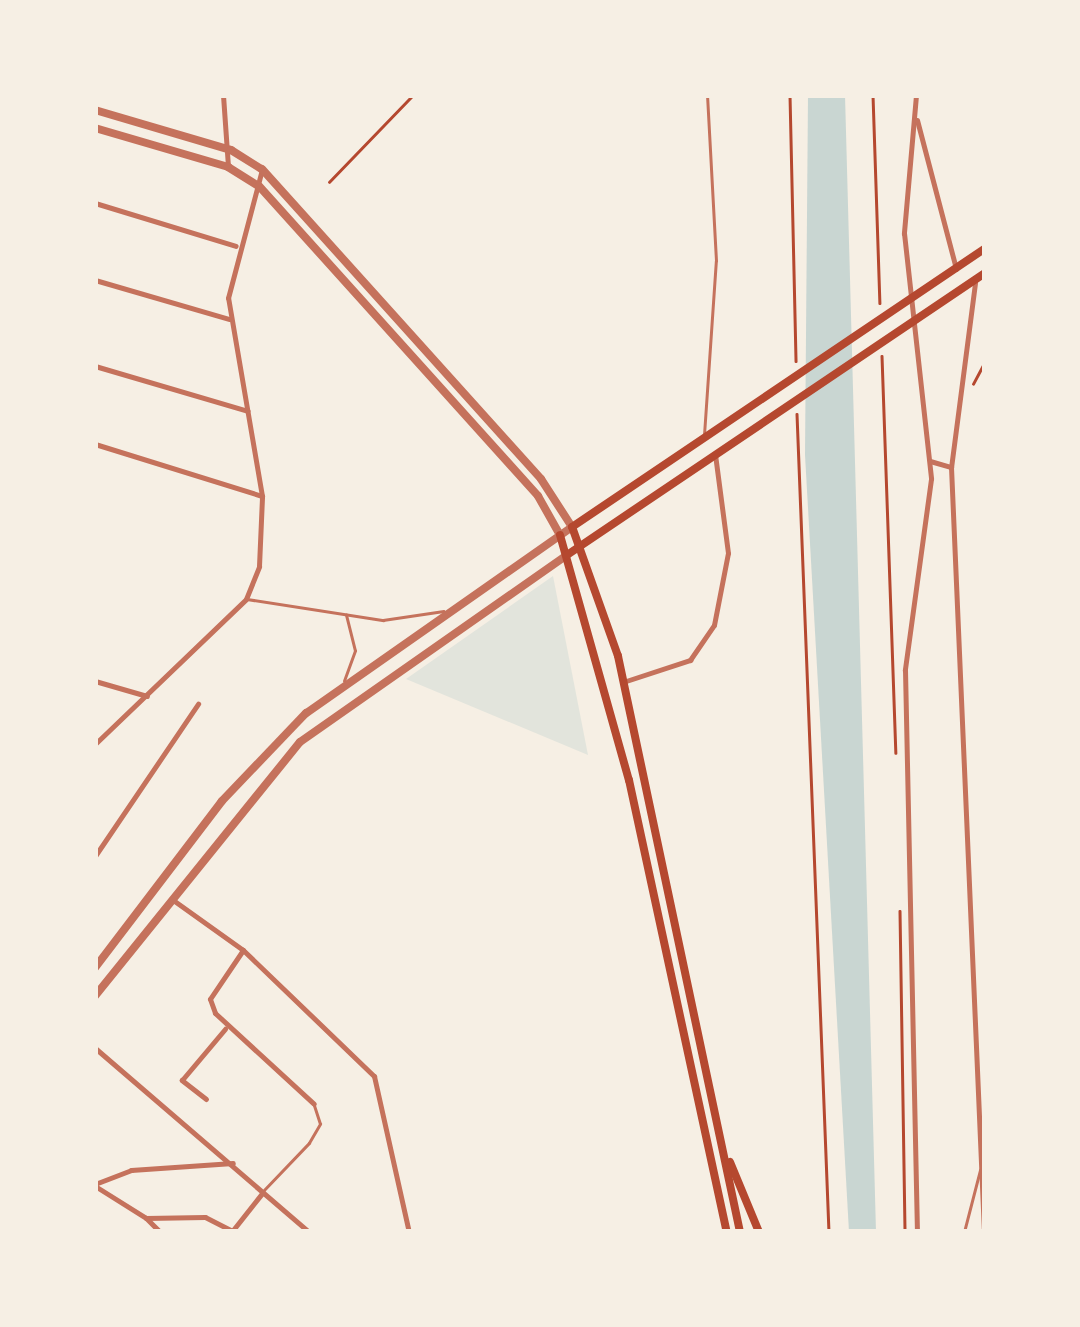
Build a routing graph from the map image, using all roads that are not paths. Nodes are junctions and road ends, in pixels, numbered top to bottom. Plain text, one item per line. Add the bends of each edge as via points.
1 (223, 95) edge
2 (707, 95) edge
3 (916, 95) edge
4 (95, 110) edge
5 (916, 117) junction
6 (95, 128) edge
7 (231, 150) junction
8 (228, 166) junction
9 (262, 170) junction
10 (256, 185) junction
11 (95, 203) edge
12 (236, 246) junction
13 (985, 248) edge
14 (956, 269) junction
15 (985, 273) edge
16 (95, 280) edge
17 (975, 280) junction
18 (229, 318) junction
19 (95, 366) edge
20 (248, 412) junction
21 (704, 436) junction
22 (95, 444) edge
23 (719, 451) junction
24 (930, 462) junction
25 (951, 466) junction
26 (262, 496) junction
27 (572, 526) junction
28 (560, 535) junction
29 (566, 554) junction
30 (246, 599) junction
31 (443, 610) junction
32 (345, 614) junction
33 (95, 681) edge
34 (344, 681) junction
35 (624, 682) junction
36 (147, 696) junction
37 (198, 704) dead end
38 (95, 744) edge
39 (95, 856) edge
40 (171, 898) junction
41 (243, 950) junction
42 (95, 968) edge
43 (95, 996) edge
44 (226, 1029) junction
45 (95, 1048) edge
46 (206, 1100) dead end
47 (314, 1104) joint
48 (722, 1140) junction
49 (232, 1163) junction
50 (980, 1170) junction
51 (985, 1182) edge
52 (95, 1185) edge
53 (263, 1192) junction
54 (146, 1218) junction
55 (160, 1232) edge
56 (232, 1232) edge
57 (309, 1232) edge
58 (410, 1232) edge
59 (727, 1232) edge
60 (740, 1232) edge
61 (759, 1232) edge
62 (917, 1232) edge
63 (964, 1232) edge
64 (984, 1232) edge

1 - 7 street
2 - 21 lane via 716,296
3 - 5 street
4 - 7 street
5 - 14 street
5 - 24 street via 904,232
6 - 8 street
7 - 8 street
7 - 9 street
8 - 10 street
9 - 10 street
9 - 27 street via 541,479
10 - 12 street
10 - 28 street via 538,496
11 - 12 street
12 - 18 street
13 - 14 main road
14 - 21 main road
15 - 17 main road
16 - 18 street
17 - 23 main road
17 - 25 street
18 - 20 street
19 - 20 street
20 - 26 street
21 - 27 main road
22 - 26 street
23 - 29 main road
23 - 35 street via 728,553 714,625 678,668
24 - 25 street
24 - 62 street via 904,670
25 - 50 street
26 - 30 street via 264,544
27 - 28 street
27 - 35 main road
28 - 29 main road
28 - 31 street
29 - 40 street via 300,742
29 - 59 main road via 628,780
30 - 32 lane
30 - 36 street
31 - 32 lane via 383,620
31 - 34 street
32 - 34 lane via 355,650
33 - 36 street
34 - 42 street via 222,801
35 - 48 main road
36 - 38 street
37 - 39 street
40 - 41 street
40 - 43 street
41 - 44 street via 210,999
41 - 58 street via 374,1076
44 - 46 street via 182,1080
44 - 47 street
45 - 49 street
47 - 53 lane via 320,1124 309,1143
48 - 60 main road
48 - 61 main road
49 - 52 street via 131,1170
49 - 53 street
50 - 51 street
50 - 63 lane
50 - 64 street
52 - 54 street
53 - 56 street
53 - 57 street
54 - 55 street
54 - 56 street via 205,1217

